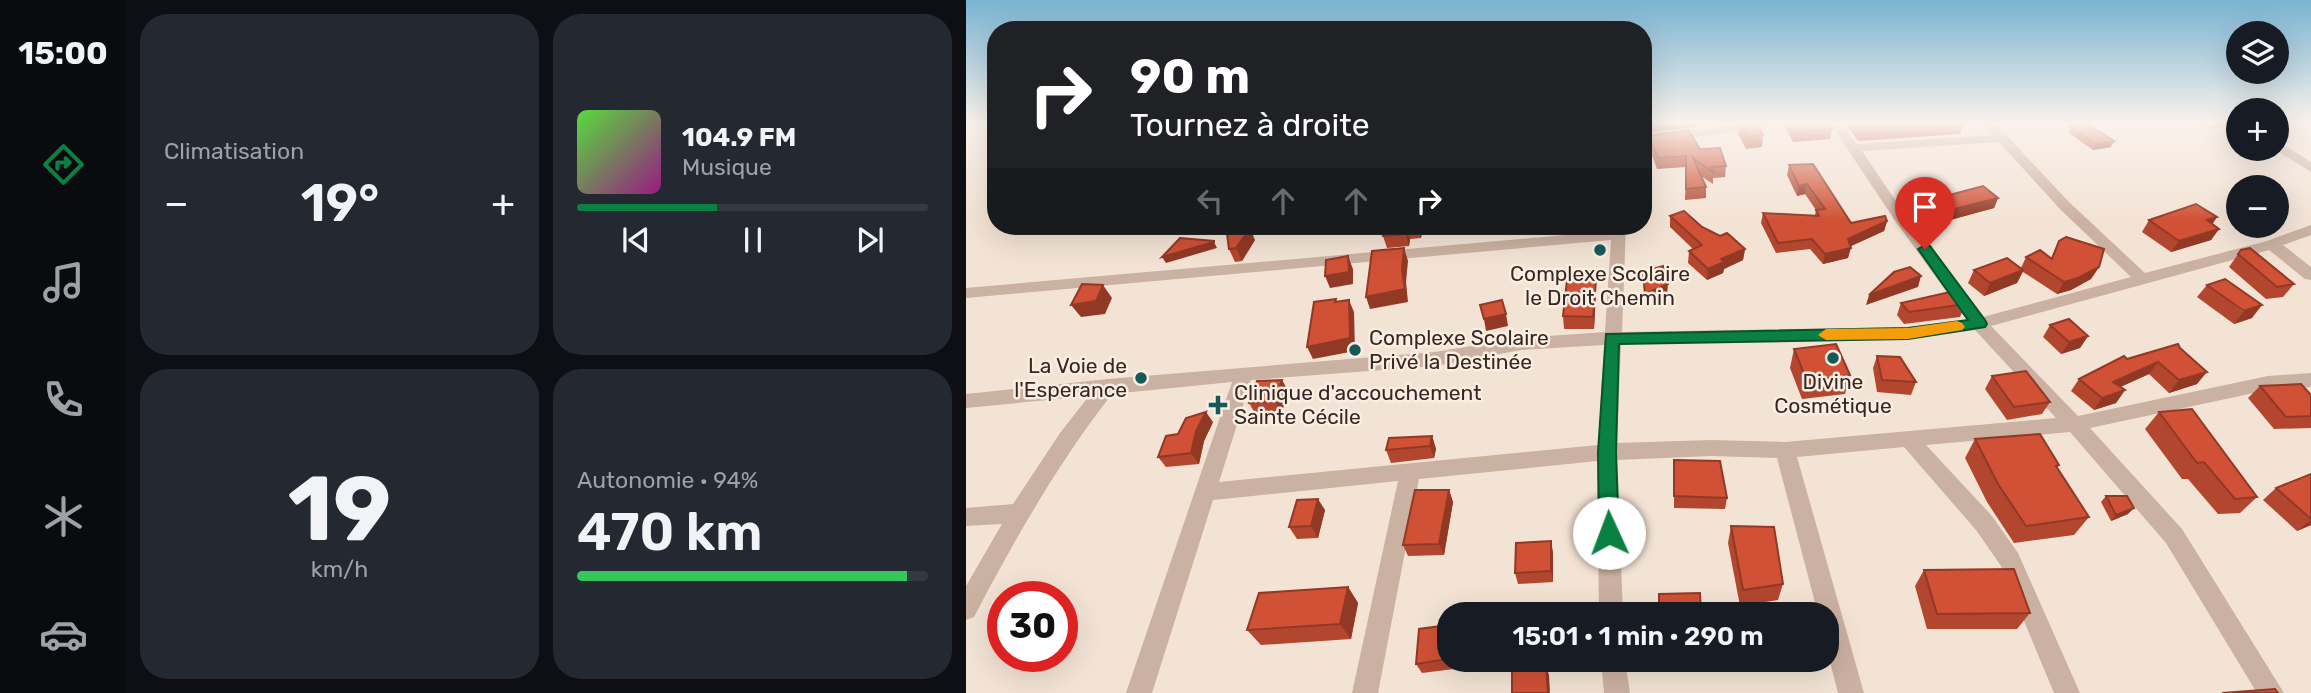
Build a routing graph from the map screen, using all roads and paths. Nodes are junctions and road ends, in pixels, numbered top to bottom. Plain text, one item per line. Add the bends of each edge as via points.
1 (1859, 155) edge
2 (2017, 155) edge
3 (2292, 155) edge
4 (2311, 168) edge
5 (2311, 230) edge
6 (1566, 235) edge
7 (1618, 235) edge
8 (2273, 244) junction
9 (2311, 275) edge
10 (2141, 279) junction
11 (966, 293) edge
12 (1979, 324) junction
13 (1612, 338) junction
14 (1244, 374) junction
15 (2311, 380) edge
16 (1108, 386) junction
17 (966, 401) edge
18 (2074, 424) junction
19 (1909, 440) junction
20 (1785, 450) junction
21 (1607, 452) junction
22 (1410, 472) junction
23 (1205, 492) junction
24 (1017, 513) junction
25 (966, 517) edge
26 (1611, 602) edge
27 (966, 609) edge
28 (1614, 672) edge
29 (1139, 693) edge
30 (1365, 693) edge
31 (1617, 693) edge
32 (1851, 693) edge
33 (2067, 693) edge
34 (2271, 693) edge

1 - 12 street
2 - 10 street
3 - 4 street
5 - 8 street
6 - 11 street
7 - 13 street
8 - 9 street
8 - 10 street
10 - 12 street
12 - 13 street via 1908,333
12 - 18 street
13 - 14 street via 1521,344 1435,359
13 - 21 street
14 - 16 street
14 - 23 street
15 - 18 street via 2268,383
16 - 17 street
16 - 24 street via 1062,444
18 - 19 street
18 - 34 street via 2174,536
19 - 20 street
19 - 33 street via 1984,523 2010,560
20 - 21 street
20 - 32 street
21 - 22 street
21 - 26 street
22 - 23 street
22 - 30 street
23 - 29 street
24 - 25 street
24 - 27 street
28 - 31 street

